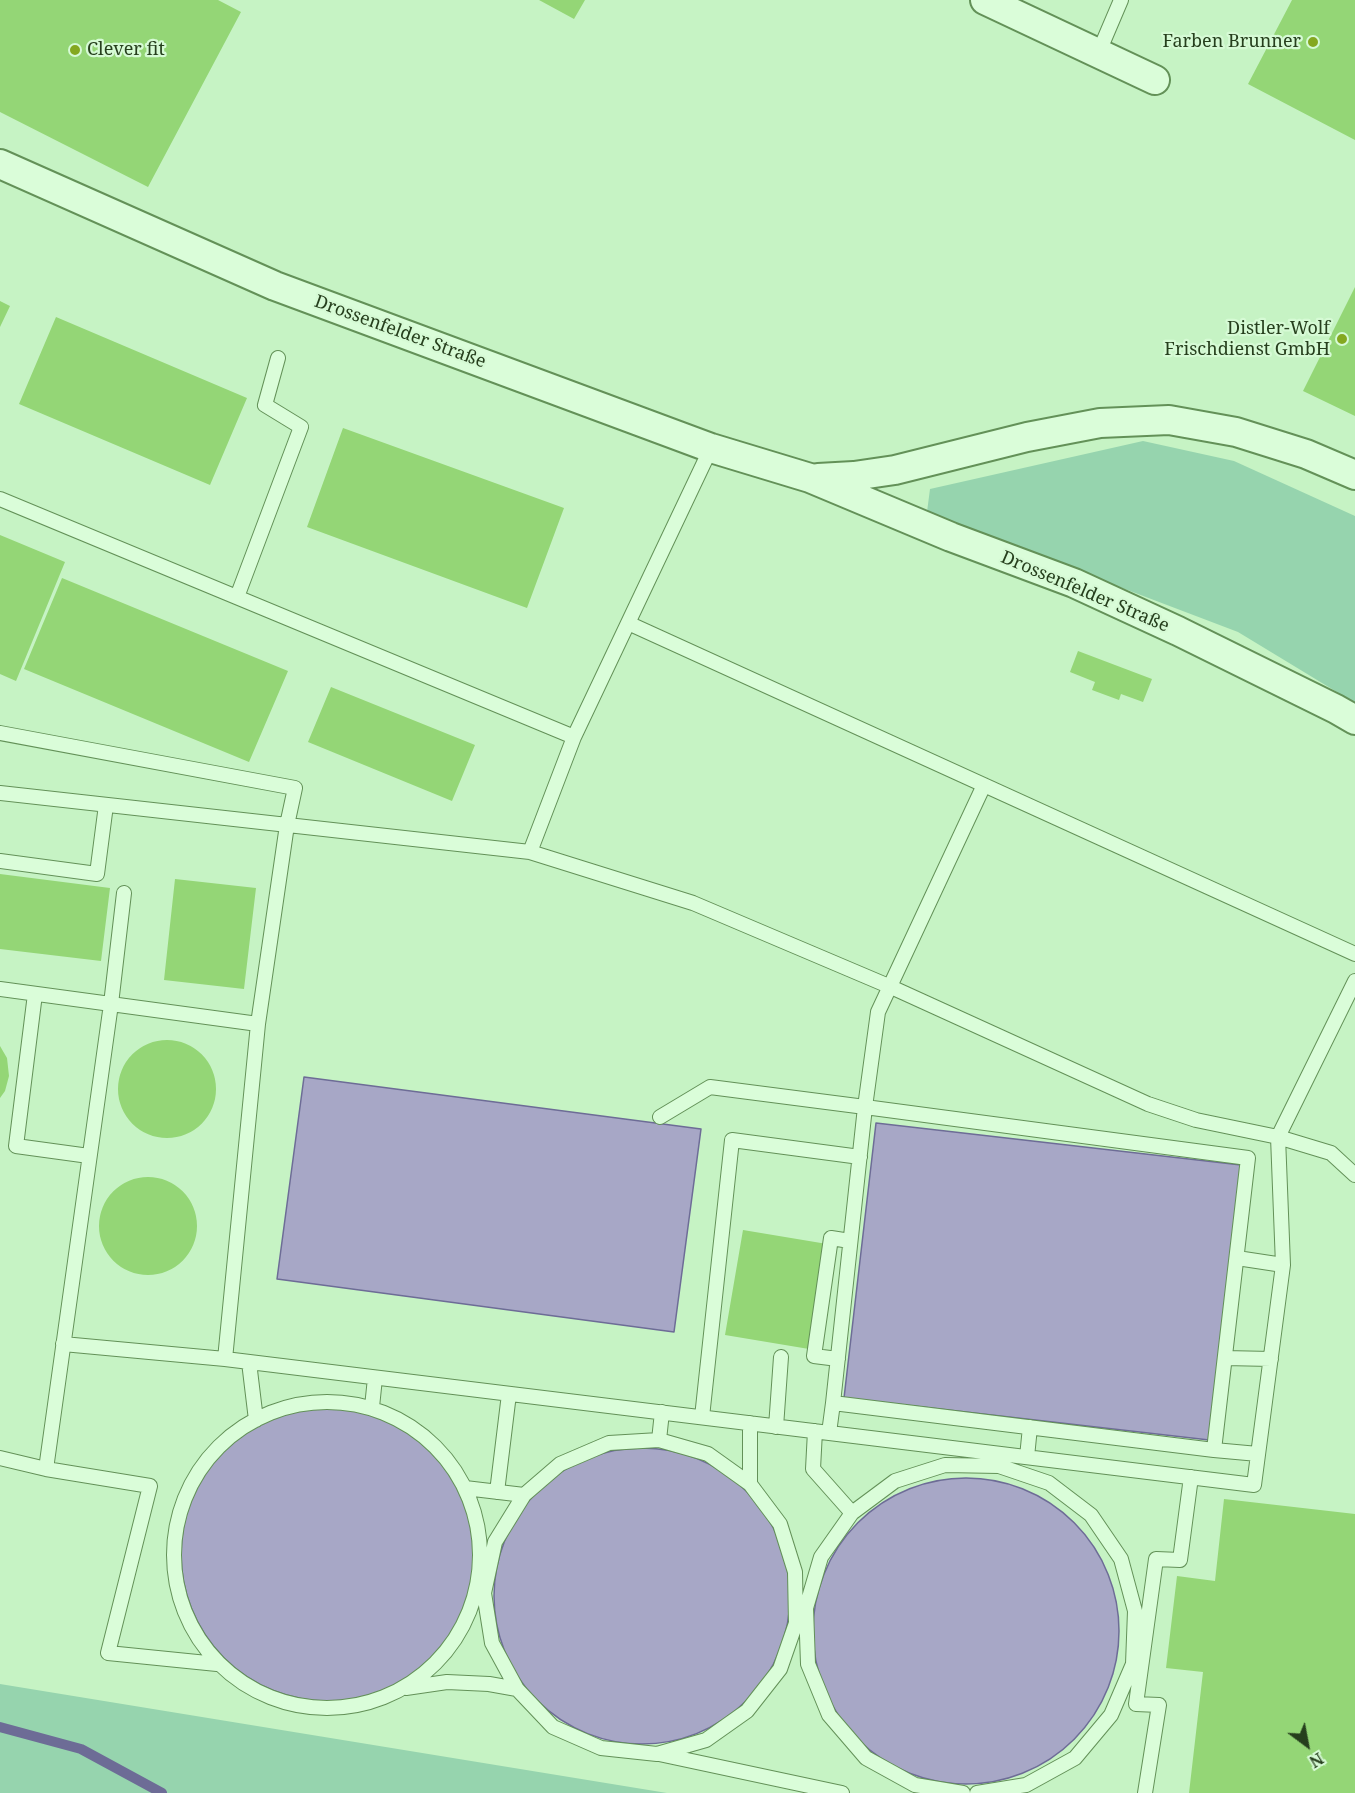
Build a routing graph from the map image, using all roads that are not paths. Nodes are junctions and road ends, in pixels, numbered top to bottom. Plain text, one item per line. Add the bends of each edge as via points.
1 (985, 0) edge
2 (1121, 0) edge
3 (1098, 54) junction
4 (1155, 80) dead end
5 (0, 164) edge
6 (278, 358) dead end
7 (711, 448) junction
8 (1355, 475) edge
9 (810, 478) junction
10 (0, 499) edge
11 (237, 597) junction
12 (628, 622) junction
13 (1355, 720) edge
14 (0, 733) edge
15 (574, 736) junction
16 (984, 785) junction
17 (0, 793) edge
18 (106, 805) junction
19 (287, 825) junction
20 (530, 852) junction
21 (0, 861) edge
22 (124, 893) dead end
23 (1355, 954) edge
24 (1355, 981) edge
25 (891, 987) junction
26 (0, 989) edge
27 (34, 994) junction
28 (111, 1004) junction
29 (258, 1024) junction
30 (865, 1107) junction
31 (660, 1117) dead end
32 (1278, 1137) junction
33 (89, 1156) junction
34 (860, 1157) junction
35 (1355, 1175) edge
36 (850, 1241) junction
37 (1237, 1258) junction
38 (1283, 1265) junction
39 (63, 1344) junction
40 (781, 1357) dead end
41 (1225, 1358) junction
42 (225, 1359) junction
43 (838, 1359) junction
44 (1271, 1359) junction
45 (249, 1362) junction
46 (375, 1378) junction
47 (509, 1394) junction
48 (833, 1403) junction
49 (372, 1407) junction
50 (662, 1412) junction
51 (702, 1417) junction
52 (256, 1420) junction
53 (750, 1424) junction
54 (776, 1426) junction
55 (1030, 1427) junction
56 (822, 1432) junction
57 (659, 1440) junction
58 (1214, 1450) junction
59 (1258, 1454) junction
60 (1027, 1457) junction
61 (0, 1458) edge
62 (1000, 1460) junction
63 (46, 1469) junction
64 (1191, 1477) junction
65 (750, 1484) junction
66 (465, 1488) junction
67 (497, 1492) junction
68 (524, 1496) junction
69 (852, 1513) junction
70 (484, 1593) junction
71 (806, 1608) junction
72 (472, 1611) junction
73 (796, 1623) junction
74 (217, 1664) junction
75 (1137, 1664) junction
76 (406, 1688) junction
77 (517, 1689) junction
78 (657, 1754) junction
79 (942, 1791) edge
80 (842, 1793) edge
81 (963, 1793) edge
82 (977, 1793) edge
83 (1145, 1793) edge

1 - 3 street
2 - 3 lane
3 - 4 street
5 - 7 street, Drossenfelder Straße via 275,286
6 - 11 lane via 265,405 301,427
7 - 9 street, Drossenfelder Straße
7 - 12 lane
8 - 9 street, Drossenfelder Straße via 1306,454 1236,432 1169,420 1100,423 895,470
9 - 13 street, Drossenfelder Straße via 1074,583
10 - 11 lane
11 - 15 lane
12 - 15 lane
12 - 16 lane
14 - 19 lane via 295,788
15 - 20 lane
16 - 23 lane
16 - 25 lane
17 - 18 lane
18 - 19 lane
18 - 21 lane via 97,874
19 - 20 lane
19 - 29 lane
20 - 25 lane via 693,903
22 - 28 lane
24 - 32 lane
25 - 30 lane via 878,1012
25 - 32 lane via 1148,1104 1196,1120
26 - 27 lane
27 - 28 lane
27 - 33 lane via 16,1146
28 - 29 lane
28 - 33 lane
29 - 42 lane
30 - 31 lane via 710,1087
30 - 34 lane
30 - 37 lane via 1248,1158
32 - 35 lane via 1331,1153
32 - 38 lane
33 - 39 lane
34 - 36 lane
34 - 51 lane via 732,1140
36 - 43 lane
36 - 43 lane via 831,1238 814,1356
37 - 38 lane
37 - 41 lane
38 - 44 lane
39 - 42 lane
39 - 63 lane
40 - 54 lane
41 - 44 lane
41 - 58 lane
42 - 45 lane
43 - 48 lane
44 - 59 lane
45 - 46 lane
45 - 52 lane
46 - 47 lane
46 - 49 lane
47 - 50 lane
47 - 67 lane
48 - 55 lane
48 - 56 lane
49 - 52 lane via 322,1400 272,1410
49 - 66 lane via 418,1429 453,1465
50 - 51 lane
50 - 57 lane
51 - 53 lane
52 - 74 lane via 228,1436 195,1475 176,1522 173,1573 184,1612
53 - 54 lane
53 - 65 lane
54 - 56 lane
55 - 58 lane
55 - 60 lane
56 - 62 lane
56 - 69 lane via 813,1469
57 - 65 lane via 708,1454
57 - 68 lane via 609,1443 560,1464
58 - 59 lane
59 - 64 lane via 1254,1485
60 - 62 lane
60 - 64 lane
61 - 63 lane
62 - 69 lane via 945,1465 894,1481
62 - 75 lane via 1049,1483 1091,1515 1121,1559 1136,1611
63 - 74 lane via 150,1486 108,1653
64 - 75 lane via 1179,1560 1156,1559
65 - 73 lane via 783,1533 795,1572
66 - 67 lane
66 - 72 lane via 476,1511 482,1561
67 - 68 lane
68 - 70 lane via 495,1542
69 - 71 lane via 821,1557
70 - 72 lane
70 - 77 lane via 492,1643
71 - 73 lane
71 - 79 lane via 808,1664 829,1715 866,1758 915,1785
72 - 76 lane via 445,1655
73 - 78 lane via 780,1669 747,1712 706,1740
74 - 76 lane via 258,1694 307,1708 358,1707
75 - 82 lane via 1112,1715 1075,1758 1026,1785
75 - 83 lane via 1136,1704 1159,1705
76 - 77 lane via 447,1682
77 - 78 lane via 553,1727 601,1748
78 - 80 lane
79 - 81 lane

